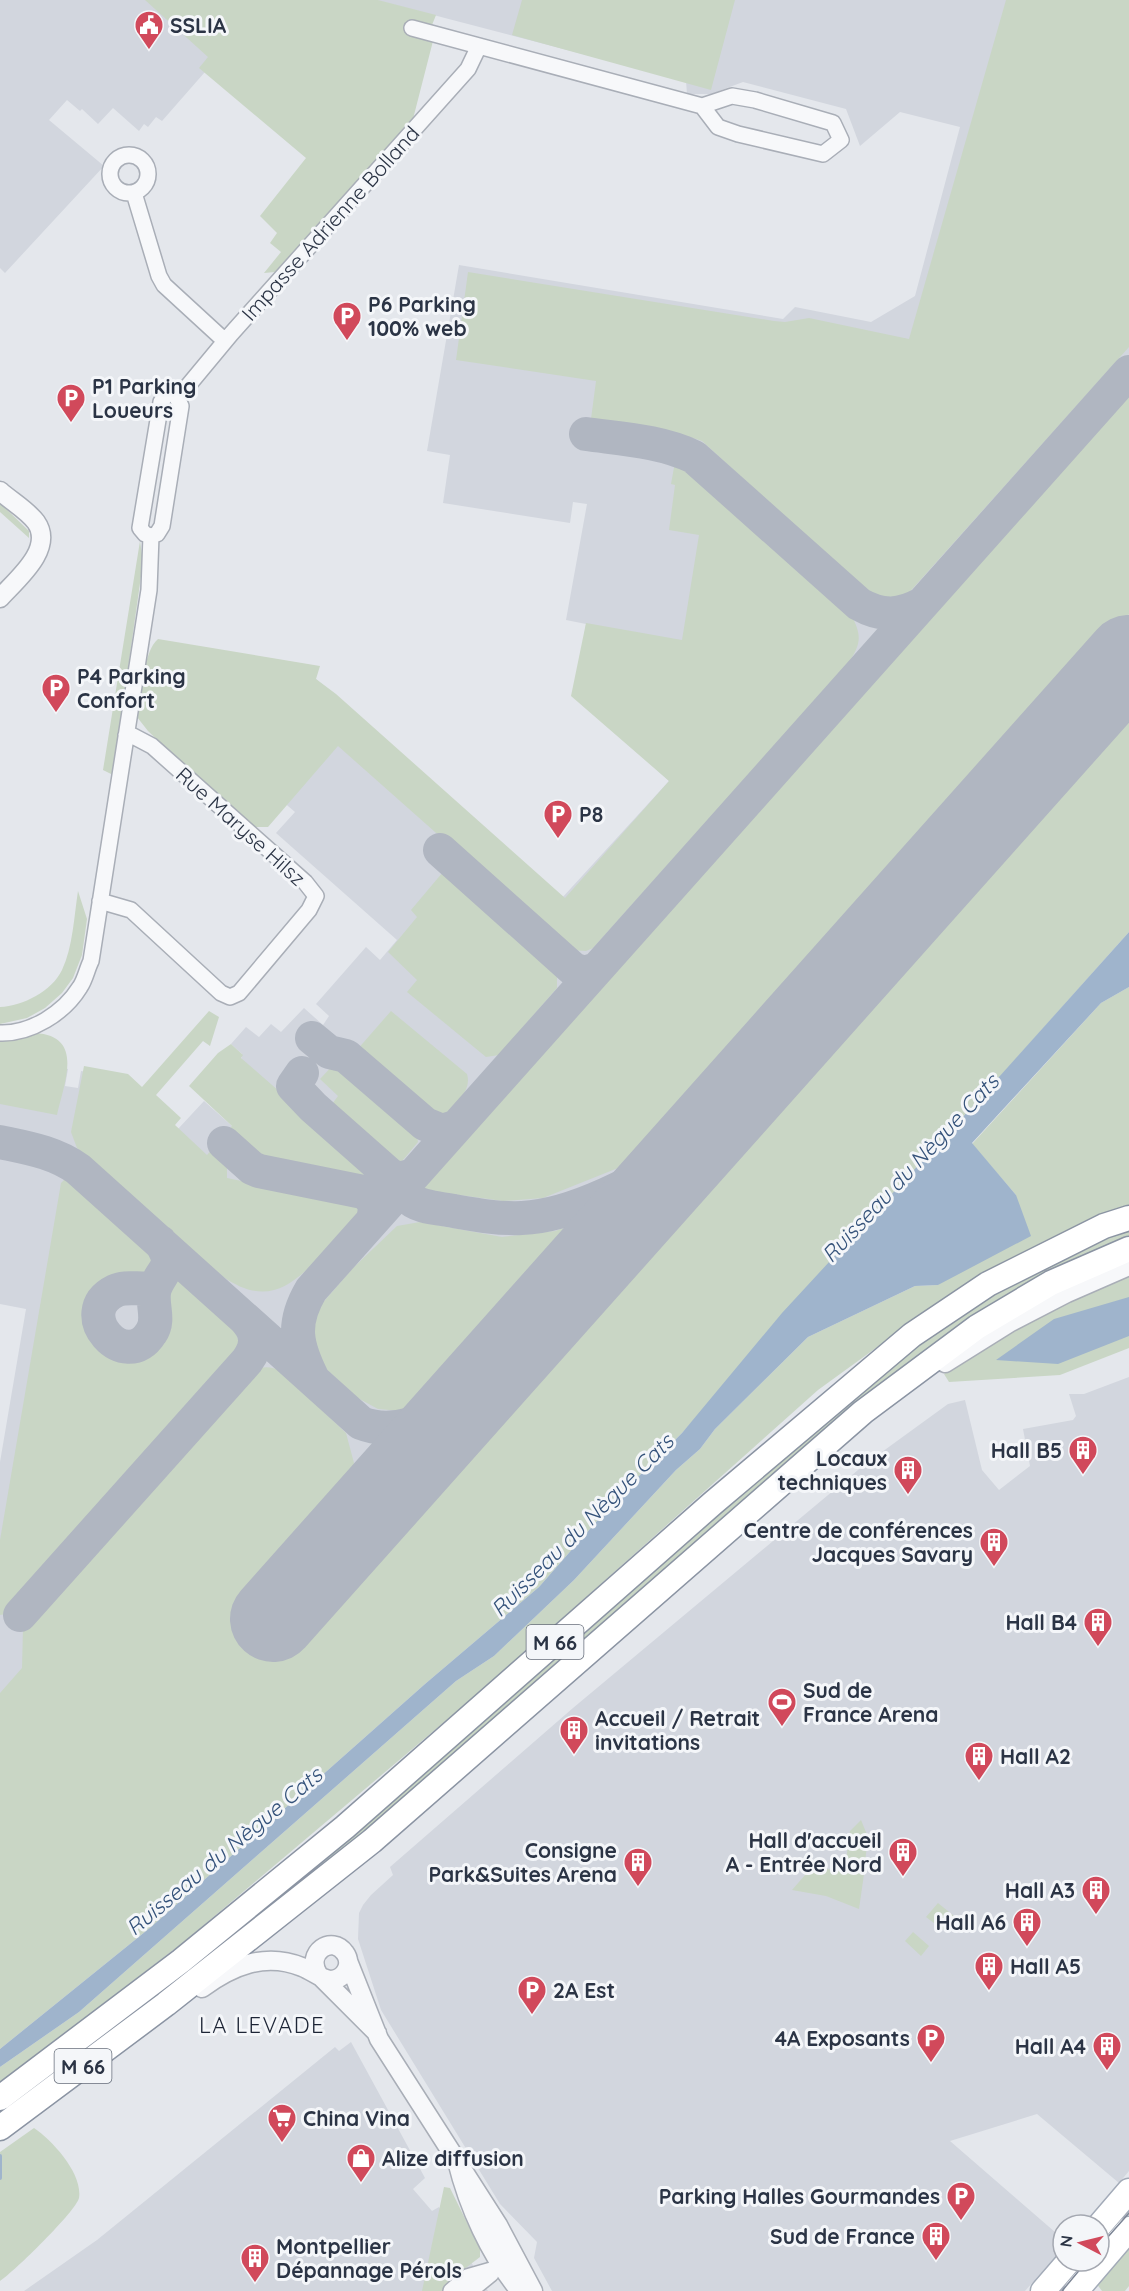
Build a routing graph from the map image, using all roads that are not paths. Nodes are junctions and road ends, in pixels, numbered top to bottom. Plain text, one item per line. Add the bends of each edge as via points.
1 (412, 28) dead end
2 (479, 46) junction
3 (702, 106) junction
4 (134, 193) dead end
5 (225, 341) junction
6 (0, 491) edge
7 (0, 598) edge
8 (126, 735) junction
9 (100, 901) junction
10 (0, 1033) edge
11 (1129, 1218) edge
12 (1129, 1249) edge
13 (1129, 1266) edge
14 (908, 1378) junction
15 (348, 1960) junction
16 (318, 1974) junction
17 (166, 2004) junction
18 (377, 2033) junction
19 (0, 2097) edge
20 (0, 2128) edge
21 (1129, 2191) edge
22 (1110, 2213) edge
23 (1129, 2229) edge
24 (509, 2261) junction
25 (1059, 2273) edge
26 (451, 2291) edge
27 (470, 2291) edge
28 (520, 2291) edge
29 (533, 2291) edge
30 (1043, 2291) edge
31 (1076, 2291) edge

1 - 2 street
2 - 3 street
2 - 5 street, Impasse Adrienne Bolland via 468,69
3 - 3 street via 718,127 738,134 823,154 841,140 833,123 755,100 732,96
4 - 5 street via 164,285
5 - 8 street, Impasse Adrienne Bolland via 182,393 170,397 181,406 162,526 151,537 149,590
6 - 7 street via 36,522 41,540 32,562
8 - 9 street
8 - 9 street, Rue Maryse Hilsz via 152,746 316,896 309,910 239,993 230,997 131,910
9 - 10 street via 91,961 81,987 64,1007 44,1021
11 - 19 main road, M 66 via 1104,1226 988,1284 912,1335 713,1503 345,1827 181,1961
12 - 14 main road, M 66 via 1051,1283 976,1327
13 - 14 street, M 66 via 1009,1323 931,1372
14 - 17 main road, M 66 via 795,1470 398,1819
15 - 16 street via 346,1971 338,1978 327,1979
15 - 16 street via 339,1947 323,1947 314,1960
15 - 18 street
16 - 17 street, M 66 via 284,1962 259,1960 226,1972 185,2000
16 - 18 street
17 - 20 main road, M 66
18 - 24 street via 457,2161
21 - 22 main road
23 - 31 main road
24 - 26 street via 467,2277
24 - 27 street
24 - 28 street
24 - 29 street
25 - 30 main road

